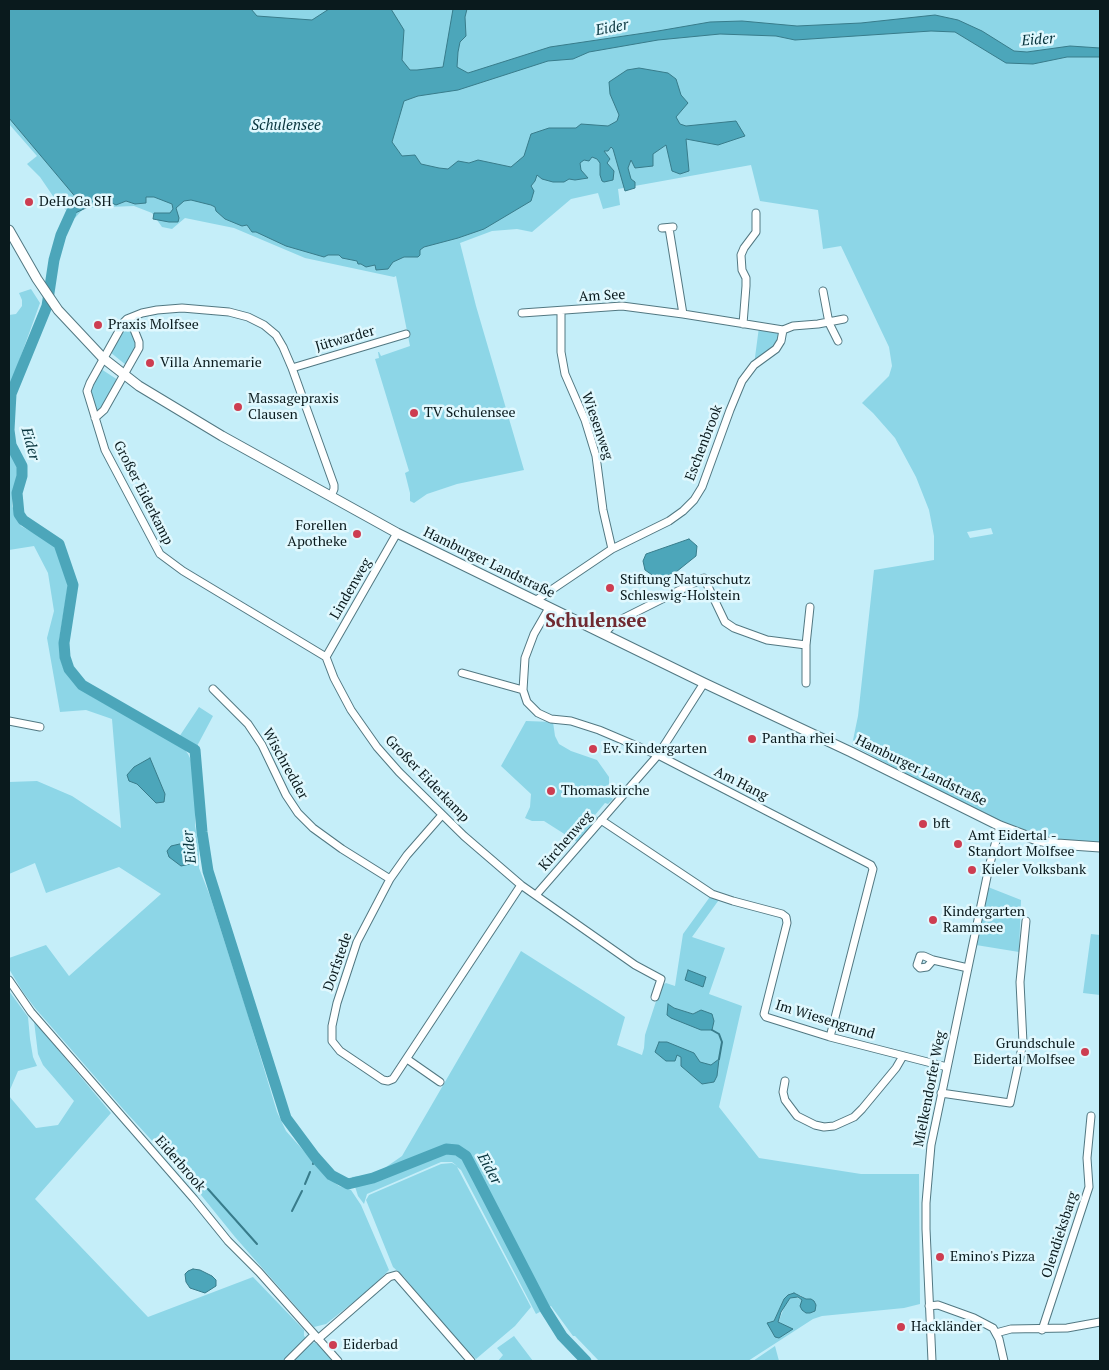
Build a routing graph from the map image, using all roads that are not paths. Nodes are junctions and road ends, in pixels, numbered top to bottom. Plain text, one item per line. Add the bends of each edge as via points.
1 (756, 213) dead end
2 (668, 228) dead end
3 (9, 230) edge
4 (823, 291) dead end
5 (561, 312) junction
6 (522, 314) dead end
7 (683, 314) junction
8 (844, 318) dead end
9 (127, 319) junction
10 (829, 323) junction
11 (743, 324) junction
12 (783, 330) junction
13 (406, 334) dead end
14 (838, 341) dead end
15 (103, 358) junction
16 (292, 368) junction
17 (124, 376) junction
18 (95, 418) junction
19 (331, 496) junction
20 (397, 533) junction
21 (612, 549) junction
22 (535, 601) junction
23 (549, 608) junction
24 (810, 608) dead end
25 (604, 634) junction
26 (806, 645) junction
27 (326, 657) junction
28 (462, 673) dead end
29 (704, 683) junction
30 (806, 684) dead end
31 (214, 689) dead end
32 (523, 690) junction
33 (9, 721) edge
34 (40, 727) dead end
35 (658, 755) junction
36 (442, 815) junction
37 (601, 820) junction
38 (1000, 826) junction
39 (1100, 847) edge
40 (390, 879) junction
41 (521, 885) junction
42 (536, 895) junction
43 (1026, 921) dead end
44 (933, 960) dead end
45 (968, 968) junction
46 (9, 980) edge
47 (655, 997) dead end
48 (830, 1037) junction
49 (903, 1056) junction
50 (407, 1059) junction
51 (947, 1067) junction
52 (440, 1082) dead end
53 (785, 1082) dead end
54 (941, 1093) junction
55 (1090, 1116) dead end
56 (929, 1306) junction
57 (1100, 1322) edge
58 (1042, 1330) junction
59 (996, 1333) junction
60 (316, 1337) junction
61 (288, 1361) edge
62 (338, 1361) edge
63 (471, 1361) edge
64 (932, 1361) edge
65 (1004, 1361) edge

1 - 11 street via 756,232 741,256 746,278
2 - 7 street
3 - 15 main road, Hamburger Landstraße via 58,310
4 - 10 street
5 - 6 street, Am See
5 - 7 street, Am See via 622,306
5 - 21 street, Wiesenweg via 560,346 565,374 596,456
7 - 11 street, Am See
8 - 10 street
9 - 15 street, Großer Eiderkamp
9 - 16 street via 142,313 182,308 210,309 248,317 264,324 276,335
9 - 17 street via 139,348
10 - 12 street
10 - 14 street
11 - 12 street, Am See
12 - 21 street, Eschenbrook via 776,349 754,365 742,381 702,487 694,500 668,521
13 - 16 street, Jütwarder
15 - 17 main road, Hamburger Landstraße
15 - 18 street, Großer Eiderkamp via 88,386
16 - 19 street via 334,485
17 - 18 street via 104,410
17 - 19 main road, Hamburger Landstraße via 222,436
18 - 27 street, Großer Eiderkamp via 105,450 160,554
19 - 20 main road, Hamburger Landstraße
20 - 22 main road, Hamburger Landstraße
20 - 27 street, Lindenweg
21 - 22 street, Eschenbrook
22 - 23 main road, Hamburger Landstraße
23 - 25 main road, Hamburger Landstraße
23 - 32 street via 524,658
24 - 26 street
25 - 26 street via 614,623 704,578 725,622 734,628 767,640
25 - 29 main road, Hamburger Landstraße
26 - 30 street
27 - 36 street, Großer Eiderkamp via 351,710 377,747
28 - 32 street
29 - 35 street, Kirchenweg
29 - 38 main road, Hamburger Landstraße
31 - 40 street, Wischredder via 248,724 298,813 342,849
32 - 35 street, Am Hang via 527,702 538,713 599,730
33 - 34 street
35 - 37 street, Kirchenweg
35 - 48 street, Am Hang via 871,865 873,869
36 - 40 street, Dorfstede
36 - 41 street, Großer Eiderkamp
37 - 42 street, Kirchenweg
37 - 48 street, Im Wiesengrund via 712,894 786,917 764,1014
38 - 39 main road, Hamburger Landstraße via 1043,841
38 - 45 street, Mielkendorfer Weg
40 - 50 street, Dorfstede via 357,942 337,1002 332,1041 340,1051 388,1081
41 - 42 street, Großer Eiderkamp
41 - 50 street, Dorfstede
42 - 47 street, Großer Eiderkamp via 635,965 661,979
43 - 54 street via 1020,982 1023,1043 1010,1103
44 - 45 street
45 - 51 street, Mielkendorfer Weg
46 - 60 street, Eiderbrook via 31,1012
48 - 49 street, Im Wiesengrund
49 - 51 street, Im Wiesengrund
49 - 53 street via 858,1113 834,1126 815,1125 797,1116 785,1100
50 - 52 street
51 - 54 street, Mielkendorfer Weg
54 - 56 street, Mielkendorfer Weg via 931,1145 926,1203
55 - 58 street, Olendieksbarg via 1089,1187
56 - 59 street via 938,1305 974,1318
56 - 64 street, Mielkendorfer Weg
57 - 58 street
58 - 59 street via 1011,1329
59 - 65 street
60 - 61 street
60 - 62 street, Eiderbrook
60 - 63 street via 389,1277 396,1275

